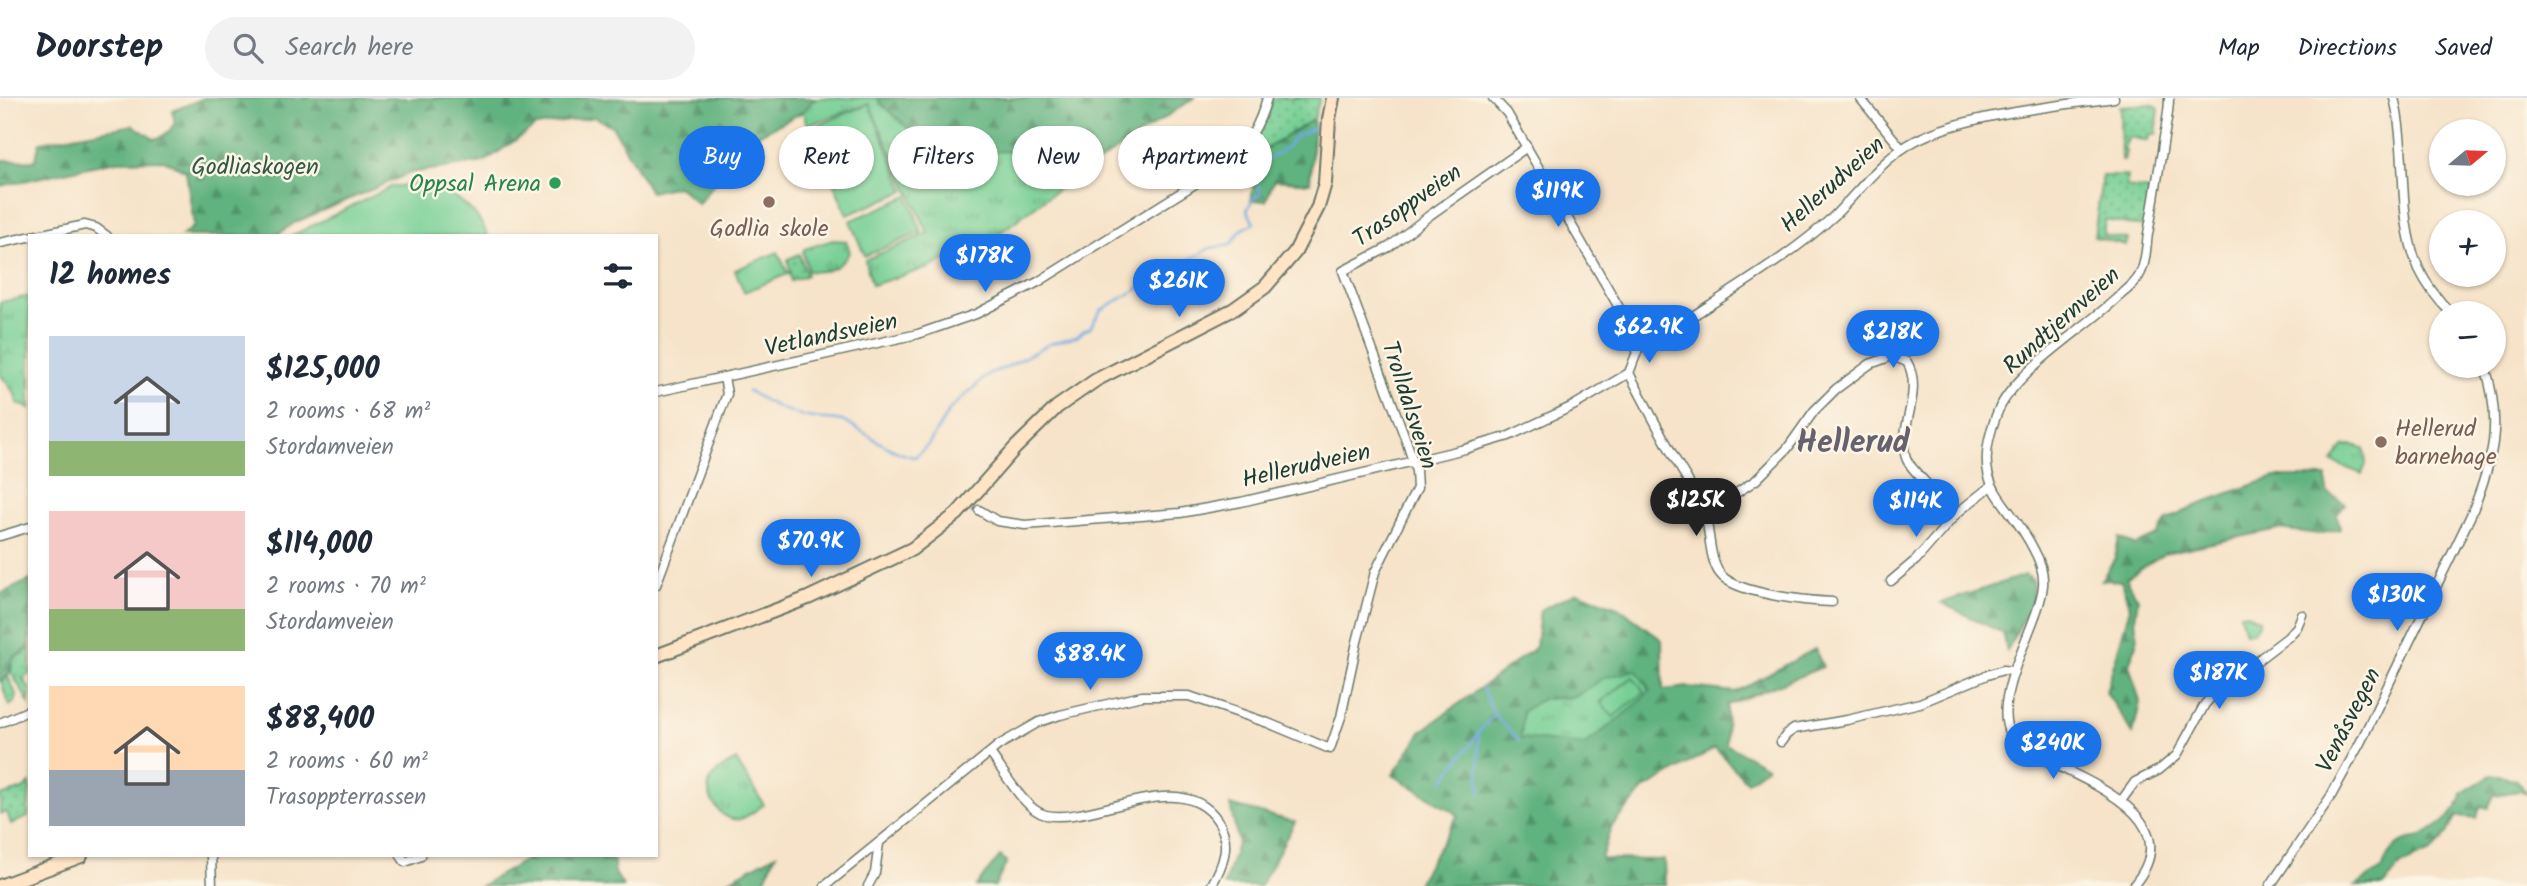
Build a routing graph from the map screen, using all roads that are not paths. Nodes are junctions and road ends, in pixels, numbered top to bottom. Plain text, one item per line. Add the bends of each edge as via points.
1 (1267, 98) edge
2 (1333, 98) edge
3 (1860, 98) edge
4 (2114, 98) edge
5 (2169, 98) edge
6 (2394, 98) edge
7 (1497, 99) edge
8 (1527, 147) junction
9 (1902, 149) junction
10 (42, 234) edge
11 (104, 234) edge
12 (28, 237) edge
13 (0, 243) edge
14 (1343, 271) joint
15 (2441, 301) edge
16 (1640, 344) junction
17 (1629, 373) junction
18 (724, 377) junction
19 (2487, 378) edge
20 (658, 392) edge
21 (1413, 461) junction
22 (1992, 486) junction
23 (974, 506) junction
24 (1957, 513) junction
25 (1705, 514) junction
26 (28, 528) edge
27 (0, 536) edge
28 (658, 580) edge
29 (1891, 581) dead end
30 (1832, 602) dead end
31 (2302, 615) dead end
32 (658, 655) edge
33 (2014, 671) junction
34 (28, 711) edge
35 (0, 723) edge
36 (1781, 742) dead end
37 (990, 753) junction
38 (2121, 801) junction
39 (879, 843) junction
40 (78, 857) edge
41 (211, 857) edge
42 (402, 857) edge
43 (419, 857) edge
44 (0, 886) edge
45 (212, 886) edge
46 (825, 886) edge
47 (868, 886) edge
48 (1211, 886) edge
49 (2133, 886) edge
50 (2270, 886) edge

1 - 18 street, Vetlandsveien via 1256,130 1230,162 1006,300 918,334
2 - 23 main road, Trasoppveien via 1326,176 1318,207 1301,244 1281,271 1234,309 1096,380 1063,403 1015,447
3 - 9 street
4 - 9 street, Hellerudveien via 1954,126
5 - 22 street, Rundtjernveien via 2139,276 2033,368 2003,401 1987,453
6 - 15 street via 2415,259
7 - 8 street
8 - 14 street, Trasoppveien via 1389,247
8 - 16 street
9 - 16 street, Hellerudveien via 1811,236 1749,281
10 - 11 street via 85,225
12 - 13 street
14 - 21 street, Trolldalsveien
16 - 17 street
17 - 21 street, Hellerudveien via 1526,430
17 - 25 street
18 - 20 street, Vetlandsveien
18 - 28 street via 727,394
19 - 50 street, Venåsvegen via 2494,410 2493,449 2471,515 2360,743 2331,796
21 - 23 street, Hellerudveien via 1171,514 1025,525 997,521
21 - 37 street, Trolldalsveien via 1417,488 1375,572 1330,749 1197,698 1164,695 1121,699 1049,719 1021,731
22 - 24 street
22 - 33 street, Rundtjernveien via 2032,545 2044,582
23 - 32 main road via 890,561 786,608
24 - 25 street via 1906,458 1913,379 1907,362 1892,355 1870,364 1836,389 1756,480
24 - 29 street
25 - 30 street via 1714,564 1728,581 1763,592
26 - 27 street
31 - 38 street via 2288,637 2215,693 2177,755 2135,782
33 - 36 street via 1987,675 1920,703 1794,729
33 - 38 street, Rundtjernveien via 2005,708 2006,725 2014,741
34 - 35 street
37 - 39 street
37 - 48 street via 1028,804 1044,814 1066,815 1157,797 1179,798 1207,810 1226,840
38 - 49 street, Rundtjernveien via 2134,810 2150,841 2150,858
39 - 46 street
39 - 47 street
40 - 44 main road
41 - 45 street
42 - 43 street via 405,862

